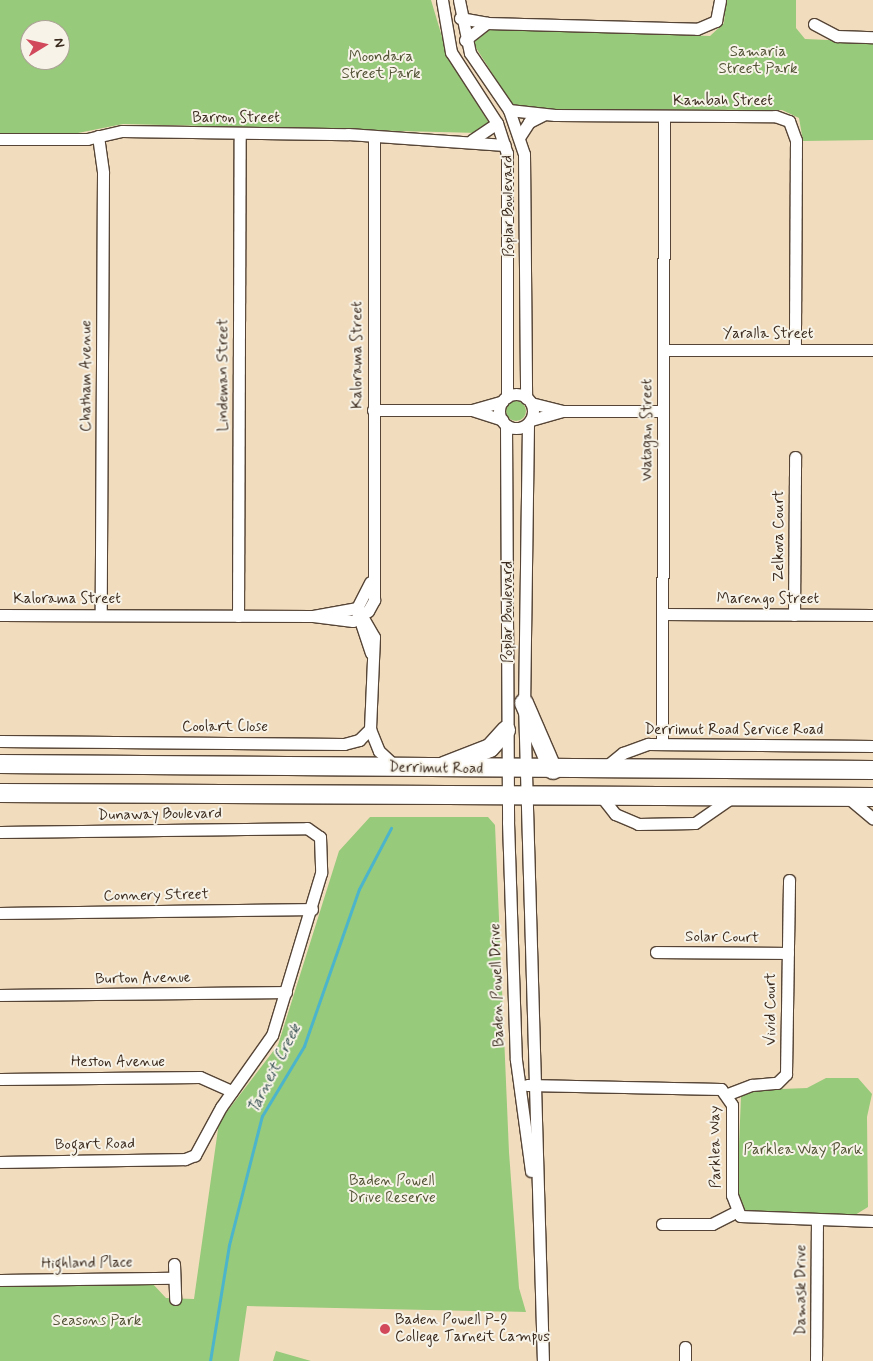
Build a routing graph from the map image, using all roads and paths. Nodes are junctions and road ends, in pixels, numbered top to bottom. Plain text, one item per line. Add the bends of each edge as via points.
1 (459, 0) edge
2 (720, 0) edge
3 (440, 2) edge
4 (460, 18) junction
5 (486, 23) junction
6 (814, 24) dead end
7 (873, 37) edge
8 (465, 40) junction
9 (509, 110) junction
10 (543, 115) junction
11 (664, 117) junction
12 (497, 123) junction
13 (240, 134) junction
14 (98, 136) junction
15 (520, 136) junction
16 (374, 137) junction
17 (0, 139) edge
18 (472, 140) junction
19 (505, 145) junction
20 (663, 350) junction
21 (795, 350) junction
22 (873, 350) edge
23 (505, 399) junction
24 (529, 400) junction
25 (373, 410) junction
26 (472, 410) junction
27 (563, 411) junction
28 (663, 411) junction
29 (504, 422) junction
30 (529, 422) junction
31 (795, 457) dead end
32 (360, 614) junction
33 (662, 614) junction
34 (0, 615) edge
35 (101, 615) junction
36 (794, 615) junction
37 (873, 615) edge
38 (238, 616) junction
39 (524, 703) junction
40 (370, 729) junction
41 (506, 730) junction
42 (0, 742) edge
43 (662, 744) junction
44 (873, 746) edge
45 (0, 764) edge
46 (398, 769) junction
47 (434, 770) junction
48 (526, 770) junction
49 (553, 770) junction
50 (602, 770) junction
51 (873, 770) edge
52 (507, 771) junction
53 (0, 793) edge
54 (526, 796) junction
55 (601, 796) junction
56 (734, 796) junction
57 (846, 796) junction
58 (507, 797) junction
59 (873, 797) edge
60 (873, 819) edge
61 (0, 832) edge
62 (789, 880) dead end
63 (312, 909) junction
64 (0, 913) edge
65 (656, 952) dead end
66 (788, 953) junction
67 (286, 992) junction
68 (0, 995) edge
69 (0, 1079) edge
70 (534, 1085) junction
71 (518, 1086) junction
72 (232, 1091) junction
73 (728, 1094) junction
74 (0, 1162) edge
75 (536, 1198) junction
76 (736, 1212) junction
77 (817, 1220) junction
78 (873, 1220) edge
79 (662, 1224) dead end
80 (174, 1264) dead end
81 (174, 1278) junction
82 (0, 1280) edge
83 (175, 1299) dead end
84 (685, 1347) dead end
85 (543, 1361) edge
86 (685, 1361) edge
87 (816, 1361) edge

1 - 4 street, Poplar Boulevard
2 - 5 street via 716,21 703,29
3 - 12 street, Poplar Boulevard via 456,62
4 - 5 street
4 - 8 street, Poplar Boulevard
5 - 8 street
6 - 7 street via 837,36
8 - 9 street, Poplar Boulevard
9 - 10 street, Kambah Street
9 - 15 street, Poplar Boulevard
10 - 11 street, Kambah Street
10 - 15 street via 529,122
11 - 20 street, Watagan Street
11 - 21 street, Kambah Street via 775,116 793,124 796,140
12 - 18 street
12 - 19 street, Poplar Boulevard
13 - 14 street, Barron Street via 122,131
13 - 16 street, Barron Street
13 - 38 street, Lindeman Street
14 - 17 street, Barron Street
14 - 35 street, Chatham Avenue via 103,173
15 - 24 street, Poplar Boulevard via 526,175
16 - 18 street, Barron Street
16 - 25 street, Kalorama Street
18 - 19 street, Barron Street
19 - 23 street, Poplar Boulevard
20 - 21 street, Yaralla Street
20 - 28 street, Watagan Street
21 - 22 street, Yaralla Street
23 - 24 street
23 - 26 street
23 - 29 street, Poplar Boulevard
24 - 27 street
24 - 30 street, Poplar Boulevard
25 - 26 street
25 - 32 street, Kalorama Street via 372,573
26 - 29 street
27 - 28 street
27 - 30 street
28 - 33 street, Watagan Street
29 - 30 street via 517,428
29 - 41 street, Poplar Boulevard
30 - 39 street, Poplar Boulevard
31 - 36 street, Zelkova Court
32 - 38 street, Kalorama Street
32 - 40 street via 371,655
33 - 36 street, Marengo Street
33 - 43 street, Watagan Street
34 - 35 street, Kalorama Street
35 - 38 street, Kalorama Street
36 - 37 street, Marengo Street
39 - 48 street, Poplar Boulevard
39 - 49 highway
40 - 42 street, Coolart Close via 359,740 344,744
40 - 46 street via 379,751
41 - 47 highway via 490,748
41 - 52 street, Poplar Boulevard
43 - 44 street, Derrimut Road Service Road
43 - 50 street, Derrimut Road Service Road via 634,747
45 - 46 highway, Derrimut Road
46 - 47 highway, Derrimut Road
47 - 52 highway, Derrimut Road
48 - 49 highway, Derrimut Road
48 - 52 highway, Derrimut Road
48 - 54 street, Baden Powell Drive
49 - 50 highway, Derrimut Road
50 - 51 highway, Derrimut Road
52 - 58 street, Baden Powell Drive
53 - 58 highway, Derrimut Road
54 - 55 highway, Derrimut Road
54 - 58 highway, Derrimut Road
54 - 70 street, Baden Powell Drive
55 - 56 highway, Derrimut Road
55 - 56 street via 626,821 668,824 703,820
56 - 57 highway, Derrimut Road
57 - 59 highway, Derrimut Road
57 - 60 street
58 - 71 street, Baden Powell Drive
61 - 63 street, Dunaway Boulevard via 301,828 318,833 321,873
62 - 66 street, Vivid Court
63 - 64 street, Connery Street
63 - 67 street
65 - 66 street, Solar Court
66 - 73 street, Vivid Court via 786,1074 777,1083 752,1085
67 - 68 street, Burton Avenue
67 - 72 street via 269,1042
69 - 72 street, Heston Avenue via 200,1077
70 - 71 street, Parklea Way
70 - 73 street, Parklea Way via 713,1088
70 - 75 street, Baden Powell Drive
71 - 75 street, Baden Powell Drive
72 - 74 street, Bogart Road via 190,1158
73 - 76 street, Parklea Way
75 - 85 street, Baden Powell Drive
76 - 77 street via 745,1218
76 - 79 street via 712,1224
77 - 78 street
77 - 87 street, Damask Drive
80 - 81 street
81 - 82 street, Highland Place
81 - 83 street
84 - 86 street

